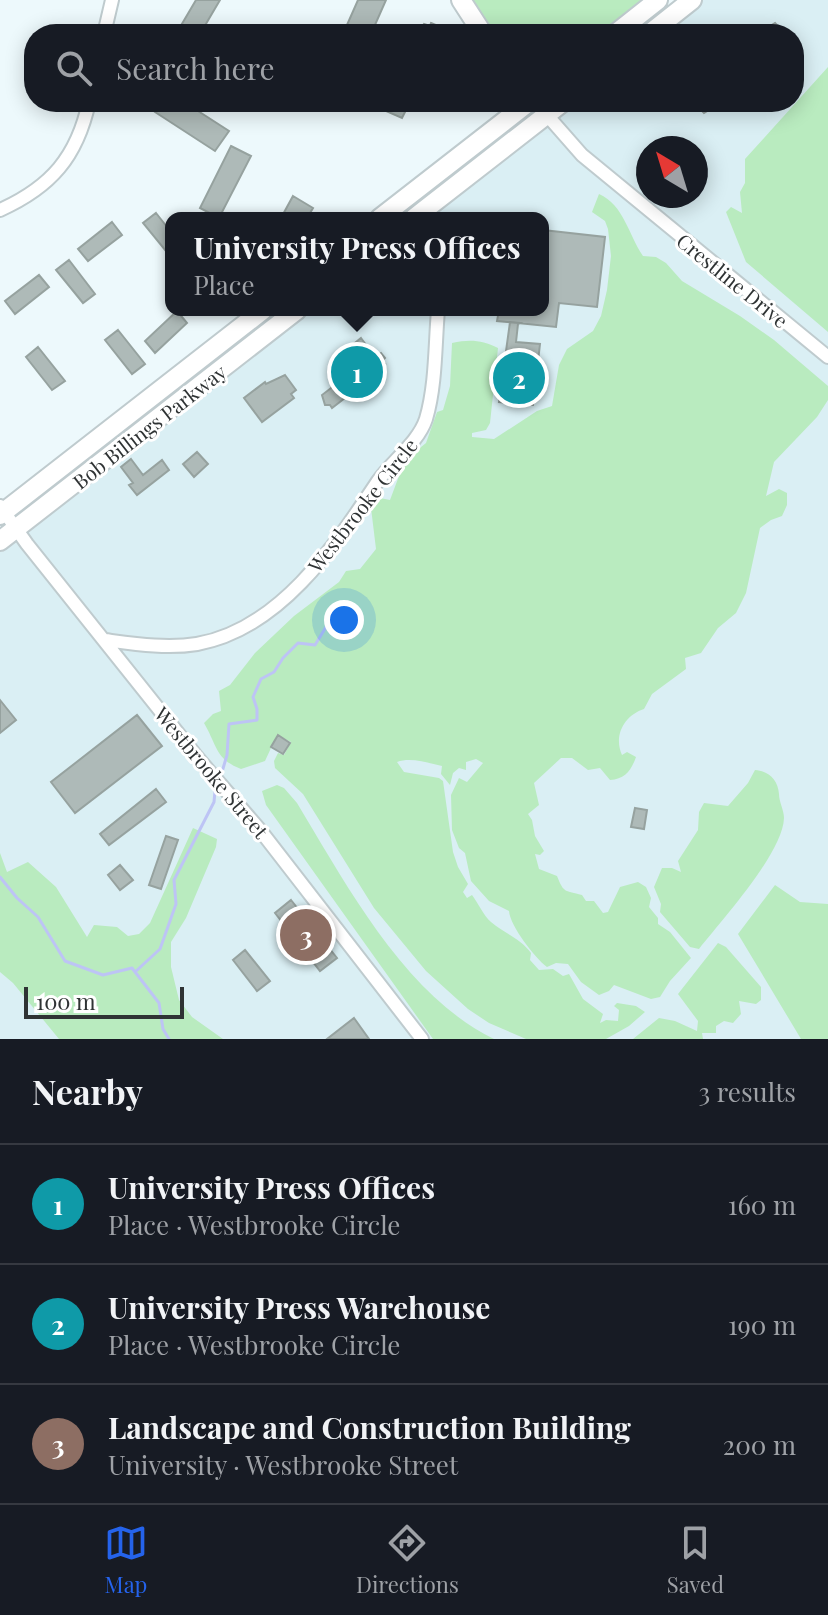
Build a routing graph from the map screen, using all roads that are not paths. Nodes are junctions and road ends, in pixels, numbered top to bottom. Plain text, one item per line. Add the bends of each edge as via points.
1 (112, 0) edge
2 (461, 0) edge
3 (658, 0) edge
4 (692, 0) edge
5 (106, 24) edge
6 (477, 24) edge
7 (628, 24) edge
8 (662, 24) edge
9 (87, 112) edge
10 (516, 112) edge
11 (537, 112) edge
12 (544, 112) edge
13 (0, 210) edge
14 (434, 211) edge
15 (388, 212) edge
16 (255, 316) edge
17 (289, 316) edge
18 (437, 316) edge
19 (828, 357) edge
20 (1, 511) edge
21 (16, 528) junction
22 (0, 541) edge
23 (105, 640) junction
24 (422, 1039) edge

1 - 5 street
2 - 6 main road
3 - 7 main road
4 - 8 main road
9 - 13 street via 74,149 60,167 30,195
10 - 15 main road
11 - 14 main road
12 - 19 street, Crestline Drive via 582,155
16 - 20 main road, Bob Billings Parkway
17 - 21 main road, Bob Billings Parkway
18 - 23 street, Westbrooke Circle via 430,399 421,430 386,469 322,561 293,590 247,624 196,644
20 - 21 street, Westbrooke Street
21 - 22 main road, Bob Billings Parkway
21 - 23 street, Westbrooke Street
23 - 24 street, Westbrooke Street

